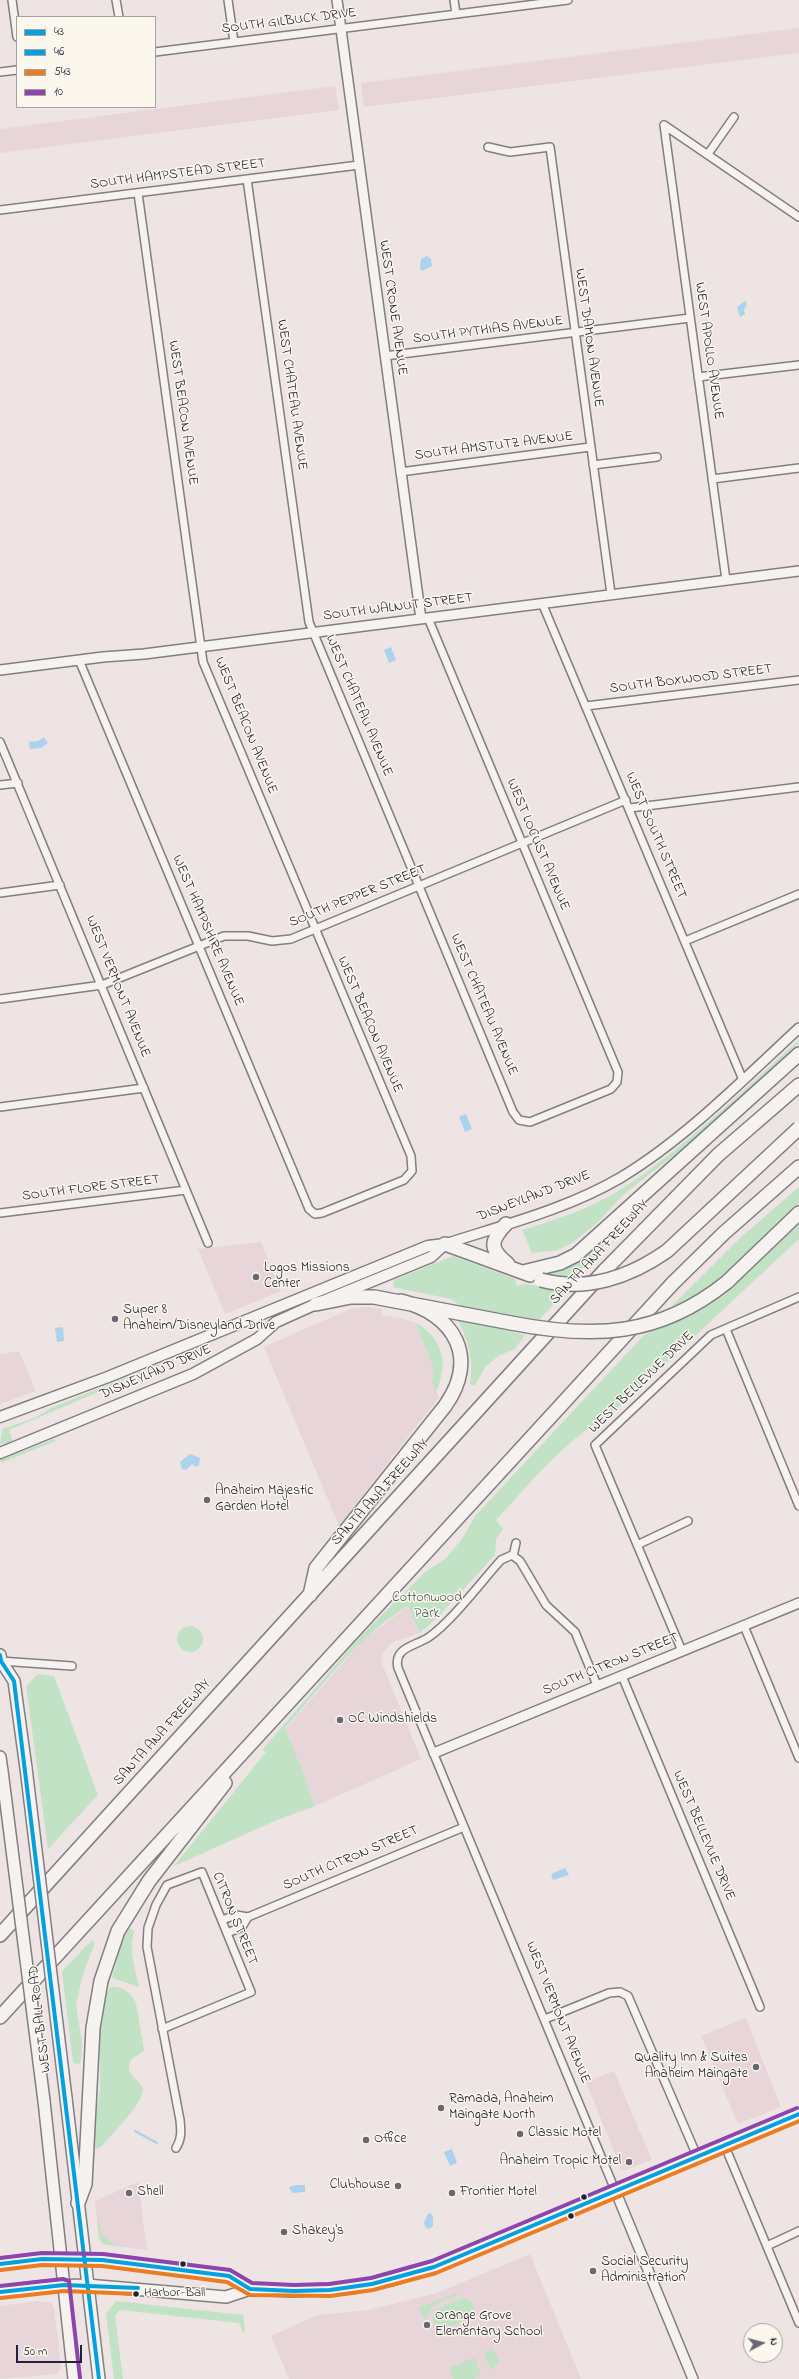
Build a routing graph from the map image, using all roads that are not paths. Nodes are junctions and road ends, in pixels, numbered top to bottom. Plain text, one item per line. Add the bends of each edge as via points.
1 (12, 0) edge
2 (116, 0) edge
3 (228, 0) edge
4 (337, 0) edge
5 (454, 0) edge
6 (568, 0) edge
7 (456, 14) junction
8 (119, 16) edge
9 (341, 29) junction
10 (16, 30) edge
11 (234, 42) junction
12 (156, 52) edge
13 (16, 70) edge
14 (0, 72) edge
15 (734, 117) dead end
16 (488, 147) dead end
17 (708, 154) junction
18 (359, 165) junction
19 (247, 179) junction
20 (138, 193) junction
21 (0, 210) edge
22 (799, 217) edge
23 (690, 318) junction
24 (574, 334) junction
25 (384, 356) junction
26 (799, 365) edge
27 (698, 377) junction
28 (590, 447) junction
29 (657, 457) dead end
30 (593, 465) junction
31 (799, 468) edge
32 (400, 472) junction
33 (712, 479) junction
34 (799, 571) edge
35 (726, 580) junction
36 (611, 594) junction
37 (542, 603) junction
38 (425, 619) junction
39 (314, 633) junction
40 (201, 647) junction
41 (79, 660) junction
42 (0, 670) edge
43 (799, 680) edge
44 (586, 706) junction
45 (0, 742) edge
46 (18, 783) junction
47 (0, 785) edge
48 (799, 787) edge
49 (626, 800) junction
50 (630, 808) junction
51 (522, 843) junction
52 (60, 885) junction
53 (419, 886) junction
54 (0, 893) edge
55 (799, 894) edge
56 (315, 930) junction
57 (685, 941) junction
58 (199, 946) junction
59 (102, 985) junction
60 (0, 999) edge
61 (799, 1028) edge
62 (799, 1054) edge
63 (742, 1080) junction
64 (799, 1085) edge
65 (144, 1088) junction
66 (0, 1107) edge
67 (522, 1122) joint
68 (799, 1128) edge
69 (799, 1168) edge
70 (186, 1190) junction
71 (312, 1212) joint
72 (0, 1213) edge
73 (799, 1214) edge
74 (506, 1224) junction
75 (208, 1243) dead end
76 (445, 1244) junction
77 (518, 1270) junction
78 (799, 1297) edge
79 (401, 1301) junction
80 (316, 1304) junction
81 (726, 1329) junction
82 (0, 1417) edge
83 (0, 1453) edge
84 (799, 1506) edge
85 (688, 1522) dead end
86 (516, 1543) dead end
87 (637, 1545) junction
88 (513, 1556) junction
89 (310, 1596) junction
90 (799, 1603) edge
91 (744, 1626) junction
92 (682, 1651) junction
93 (0, 1660) edge
94 (72, 1666) dead end
95 (622, 1676) junction
96 (597, 1686) junction
97 (278, 1713) junction
98 (434, 1753) junction
99 (0, 1757) edge
100 (799, 1758) edge
101 (464, 1827) junction
102 (248, 1917) junction
103 (222, 1920) junction
104 (227, 1934) junction
105 (0, 1936) edge
106 (760, 2007) dead end
107 (0, 2017) edge
108 (545, 2019) junction
109 (162, 2029) junction
110 (799, 2114) edge
111 (724, 2144) junction
112 (176, 2148) dead end
113 (697, 2156) junction
114 (616, 2190) junction
115 (78, 2203) junction
116 (799, 2231) edge
117 (767, 2246) junction
118 (60, 2258) junction
119 (85, 2259) junction
120 (0, 2264) edge
121 (64, 2285) junction
122 (88, 2285) junction
123 (250, 2289) junction
124 (0, 2292) edge
125 (799, 2323) edge
126 (74, 2379) edge
127 (99, 2379) edge
128 (693, 2379) edge

1 - 10 street
2 - 8 street
3 - 11 street
4 - 9 street, WEST CRONE AVENUE
5 - 7 street
6 - 7 street, SOUTH GILBUCK DRIVE
7 - 9 street, SOUTH GILBUCK DRIVE
9 - 11 street, SOUTH GILBUCK DRIVE
9 - 18 street, WEST CRONE AVENUE
11 - 12 street, SOUTH GILBUCK DRIVE
13 - 14 street
15 - 17 street
16 - 24 street, WEST DAMON AVENUE via 510,152 550,147
17 - 22 street
17 - 23 street, WEST APOLLO AVENUE via 664,125
18 - 19 street, SOUTH HAMPSTEAD STREET
18 - 25 street, WEST CRONE AVENUE
19 - 20 street, SOUTH HAMPSTEAD STREET
19 - 39 street, WEST CHATEAU AVENUE via 309,622
20 - 21 street, SOUTH HAMPSTEAD STREET
20 - 40 street, WEST BEACON AVENUE
23 - 24 street, SOUTH PYTHIAS AVENUE
23 - 27 street, WEST APOLLO AVENUE
24 - 25 street, SOUTH PYTHIAS AVENUE
24 - 28 street, WEST DAMON AVENUE
25 - 32 street, WEST CRONE AVENUE
26 - 27 street
27 - 33 street, WEST APOLLO AVENUE
28 - 30 street, WEST DAMON AVENUE
28 - 32 street, SOUTH AMSTUTZ AVENUE
29 - 30 street
30 - 36 street, WEST DAMON AVENUE
31 - 33 street
32 - 38 street, WEST CRONE AVENUE
33 - 35 street, WEST APOLLO AVENUE
34 - 35 street, SOUTH WALNUT STREET
35 - 36 street, SOUTH WALNUT STREET
36 - 37 street, SOUTH WALNUT STREET
37 - 38 street, SOUTH WALNUT STREET
37 - 44 street, WEST SOUTH STREET
38 - 39 street, SOUTH WALNUT STREET
38 - 51 street, WEST LOCUST AVENUE
39 - 40 street, SOUTH WALNUT STREET
39 - 53 street, WEST CHATEAU AVENUE
40 - 41 street, SOUTH WALNUT STREET
40 - 56 street, WEST BEACON AVENUE via 203,662
41 - 42 street, SOUTH WALNUT STREET
41 - 58 street, WEST HAMPSHIRE AVENUE
43 - 44 street, SOUTH BOXWOOD STREET
44 - 49 street, WEST SOUTH STREET
45 - 46 street, WEST VERMONT AVENUE
46 - 47 street
46 - 52 street, WEST VERMONT AVENUE
48 - 50 street
49 - 50 street, WEST SOUTH STREET
49 - 51 street, SOUTH PEPPER STREET
50 - 57 street, WEST SOUTH STREET
51 - 53 street, SOUTH PEPPER STREET
51 - 67 street, WEST LOCUST AVENUE via 617,1068 617,1082 608,1091 543,1118
52 - 54 street
52 - 59 street, WEST VERMONT AVENUE
53 - 56 street, SOUTH PEPPER STREET
53 - 67 street, WEST CHATEAU AVENUE via 513,1112
55 - 57 street
56 - 58 street, SOUTH PEPPER STREET via 285,941 232,935
56 - 71 street, WEST BEACON AVENUE via 411,1156 412,1171 404,1180 322,1213
57 - 63 street, WEST SOUTH STREET
58 - 59 street, SOUTH PEPPER STREET
58 - 71 street, WEST HAMPSHIRE AVENUE
59 - 60 street, SOUTH PEPPER STREET
59 - 65 street, WEST VERMONT AVENUE
61 - 63 street, DISNEYLAND DRIVE
62 - 77 highway via 576,1255 560,1263
63 - 74 street, DISNEYLAND DRIVE via 656,1153 620,1178 576,1200
64 - 89 highway, SANTA ANA FREEWAY via 718,1155 637,1236
65 - 66 street
65 - 70 street, WEST VERMONT AVENUE
68 - 77 highway, bridge via 667,1251 643,1267 606,1281 566,1284 541,1280
69 - 97 highway via 724,1233 673,1283
70 - 72 street, SOUTH FLORE STREET
70 - 75 street, WEST VERMONT AVENUE
73 - 79 highway, bridge via 713,1293 683,1310 651,1323 619,1331 574,1333
74 - 76 street, DISNEYLAND DRIVE
74 - 77 highway via 496,1235 494,1245 497,1256
76 - 77 highway
76 - 80 main road, DISNEYLAND DRIVE via 431,1257
76 - 82 main road, DISNEYLAND DRIVE via 428,1246 108,1377
78 - 81 street, WEST BELLEVUE DRIVE
79 - 80 highway via 363,1296
79 - 89 highway via 433,1313 449,1328 459,1347 460,1380 445,1406 316,1568
80 - 83 main road, DISNEYLAND DRIVE via 276,1322 257,1339 211,1366
81 - 84 street
81 - 87 street, WEST BELLEVUE DRIVE via 711,1335 595,1445
85 - 87 street
86 - 88 street
87 - 92 street, WEST BELLEVUE DRIVE
88 - 96 street via 520,1561 546,1605 575,1632
88 - 98 street, WEST VERMONT AVENUE via 501,1560 433,1634 401,1651 398,1656 398,1668
89 - 105 highway, SANTA ANA FREEWAY
90 - 91 street, SOUTH CITRON STREET
91 - 92 street, SOUTH CITRON STREET
91 - 100 street
92 - 95 street, SOUTH CITRON STREET
93 - 94 street
93 - 115 main road, WEST BALL ROAD, bridge via 14,1681
95 - 96 street, SOUTH CITRON STREET
95 - 106 street, WEST BELLEVUE DRIVE
96 - 98 street, SOUTH CITRON STREET
97 - 107 highway
97 - 115 highway via 149,1881 118,1931 101,1981 93,2028 86,2184
98 - 101 street, WEST VERMONT AVENUE
99 - 118 main road, WEST BALL ROAD, bridge via 44,2100
101 - 102 street, SOUTH CITRON STREET
101 - 108 street, WEST VERMONT AVENUE
102 - 103 street, SOUTH CITRON STREET via 236,1915
102 - 104 street, SOUTH CITRON STREET via 242,1927
103 - 104 street, CITRON STREET
103 - 109 street, CITRON STREET via 202,1872 167,1886 156,1905 148,1928 147,1947
104 - 109 street, CITRON STREET via 250,1992
108 - 113 street via 609,1993 624,1993 631,1999
108 - 114 street, WEST VERMONT AVENUE
109 - 112 street, CITRON STREET via 181,2132
110 - 111 main road
111 - 113 main road
111 - 117 street
113 - 114 main road
114 - 123 main road via 414,2274 330,2290 294,2292
114 - 128 street, WEST VERMONT AVENUE
115 - 119 main road, WEST BALL ROAD
116 - 117 street
117 - 125 street
118 - 119 main road
118 - 120 main road
118 - 121 main road, WEST BALL ROAD
119 - 122 main road, WEST BALL ROAD
119 - 123 main road via 229,2276
121 - 122 main road
121 - 124 main road
121 - 126 main road, WEST BALL ROAD
122 - 123 main road via 226,2297
122 - 127 main road, WEST BALL ROAD

